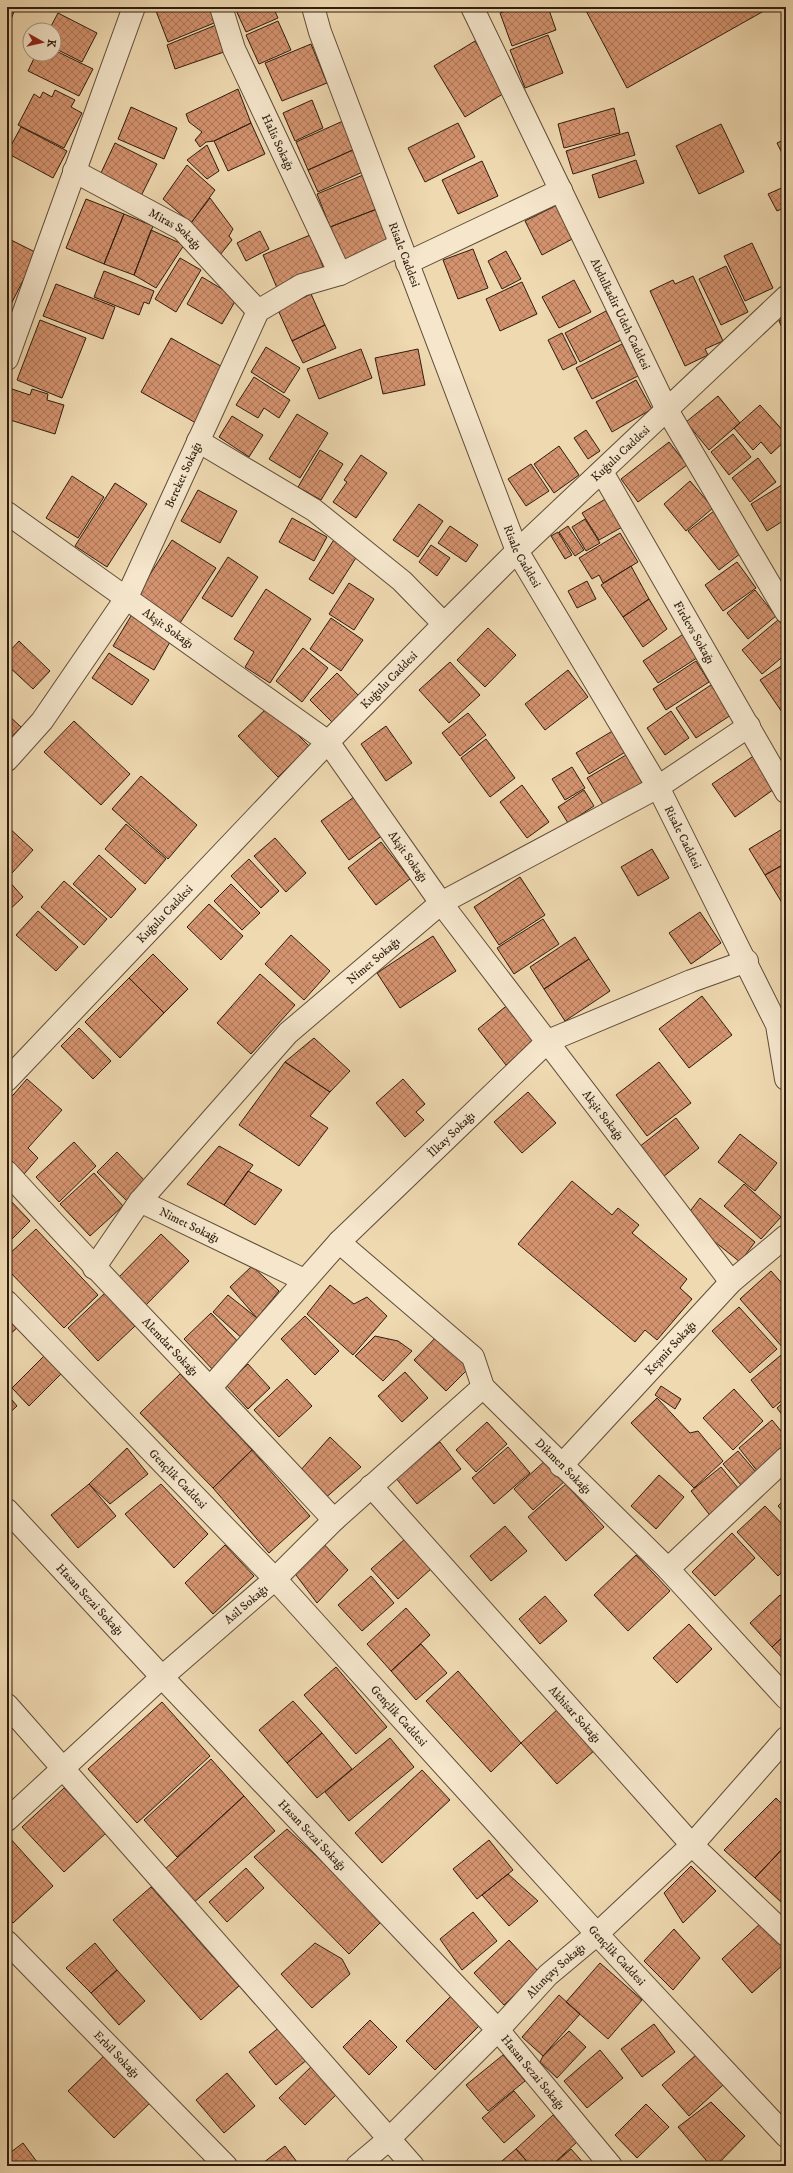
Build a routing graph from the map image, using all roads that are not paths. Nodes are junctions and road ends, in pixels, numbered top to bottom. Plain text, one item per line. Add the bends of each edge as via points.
1 (134, 7) edge
2 (221, 7) edge
3 (313, 7) edge
4 (472, 7) edge
5 (74, 170) junction
6 (561, 190) junction
7 (403, 254) junction
8 (340, 274) junction
9 (786, 297) edge
10 (258, 310) junction
11 (7, 358) edge
12 (667, 410) junction
13 (198, 442) junction
14 (602, 472) junction
15 (7, 513) edge
16 (517, 551) junction
17 (127, 597) junction
18 (786, 612) edge
19 (444, 624) junction
20 (748, 726) junction
21 (328, 742) junction
22 (7, 760) edge
23 (658, 787) junction
24 (786, 792) edge
25 (441, 903) junction
26 (747, 961) junction
27 (782, 1024) edge
28 (548, 1041) junction
29 (786, 1079) edge
30 (7, 1080) edge
31 (7, 1172) edge
32 (140, 1201) junction
33 (786, 1236) edge
34 (339, 1242) junction
35 (94, 1268) junction
36 (304, 1280) junction
37 (731, 1282) junction
38 (7, 1302) edge
39 (211, 1387) junction
40 (483, 1387) junction
41 (786, 1458) edge
42 (561, 1466) junction
43 (371, 1486) junction
44 (7, 1510) edge
45 (334, 1520) junction
46 (668, 1569) junction
47 (274, 1579) junction
48 (162, 1677) junction
49 (784, 1692) edge
50 (7, 1705) edge
51 (786, 1738) edge
52 (63, 1767) junction
53 (7, 1820) edge
54 (692, 1845) junction
55 (596, 1934) junction
56 (786, 1935) edge
57 (7, 1942) edge
58 (498, 2030) junction
59 (786, 2136) edge
60 (388, 2140) junction
61 (226, 2166) edge
62 (357, 2166) edge
63 (413, 2166) edge
64 (611, 2166) edge

1 - 5 street
2 - 8 street, Halis Sokağı via 234,49
3 - 7 street, Risale Caddesi
4 - 6 street, Abdulkadir Udeh Caddesi
5 - 10 street, Miras Sokağı via 182,229
5 - 11 street
6 - 7 street
6 - 12 street, Abdulkadir Udeh Caddesi
7 - 8 street
7 - 16 street, Risale Caddesi
8 - 10 street via 302,286
9 - 12 street, Kuğulu Caddesi
10 - 13 street, Bereket Sokağı
12 - 14 street, Kuğulu Caddesi
12 - 18 street, Abdulkadir Udeh Caddesi
13 - 17 street, Bereket Sokağı
13 - 19 street via 314,510 402,581
14 - 16 street, Kuğulu Caddesi
14 - 20 street, Firdevs Sokağı
15 - 17 street, Akşit Sokağı
16 - 19 street, Kuğulu Caddesi
16 - 23 street, Risale Caddesi
17 - 21 street, Akşit Sokağı
17 - 22 street, Bereket Sokağı via 42,721
19 - 21 street, Kuğulu Caddesi
20 - 23 street, Nimet Sokağı
20 - 24 street, Firdevs Sokağı
21 - 25 street, Akşit Sokağı
21 - 30 street, Kuğulu Caddesi
23 - 25 street, Nimet Sokağı
23 - 26 street, Risale Caddesi
25 - 28 street, Akşit Sokağı
25 - 32 street, Nimet Sokağı via 288,1033
26 - 27 street, Risale Caddesi
26 - 28 street, İlkay Sokağı via 691,981
27 - 29 street, Risale Caddesi
28 - 34 street, İlkay Sokağı
28 - 37 street, Akşit Sokağı
31 - 35 street, Alemdar Sokağı
32 - 35 street, Nimet Sokağı
32 - 36 street, Nimet Sokağı
33 - 37 street, Keşmir Sokağı
34 - 36 street, İlkay Sokağı
34 - 40 street, Dikmen Sokağı via 473,1358
35 - 39 street, Alemdar Sokağı
36 - 39 street, İlkay Sokağı
37 - 42 street, Keşmir Sokağı
38 - 47 street, Gençlik Caddesi
39 - 45 street, Alemdar Sokağı
40 - 42 street, Dikmen Sokağı
40 - 43 street, Asil Sokağı
41 - 46 street
42 - 46 street, Dikmen Sokağı
43 - 45 street, Asil Sokağı
43 - 54 street, Akhisar Sokağı
44 - 48 street, Hasan Sezai Sokağı
45 - 47 street, Asil Sokağı
46 - 49 street, Dikmen Sokağı
47 - 48 street, Asil Sokağı
47 - 55 street, Gençlik Caddesi
48 - 52 street, Asil Sokağı
48 - 58 street, Hasan Sezai Sokağı
50 - 52 street
51 - 54 street, Altınçay Sokağı
52 - 53 street, Asil Sokağı
52 - 60 street
54 - 55 street, Altınçay Sokağı
54 - 56 street, Akhisar Sokağı
55 - 58 street, Altınçay Sokağı via 548,1975
55 - 59 street, Gençlik Caddesi
57 - 61 street, Erbil Sokağı
58 - 60 street, Altınçay Sokağı
58 - 64 street, Hasan Sezai Sokağı
60 - 62 street, Altınçay Sokağı
60 - 63 street

